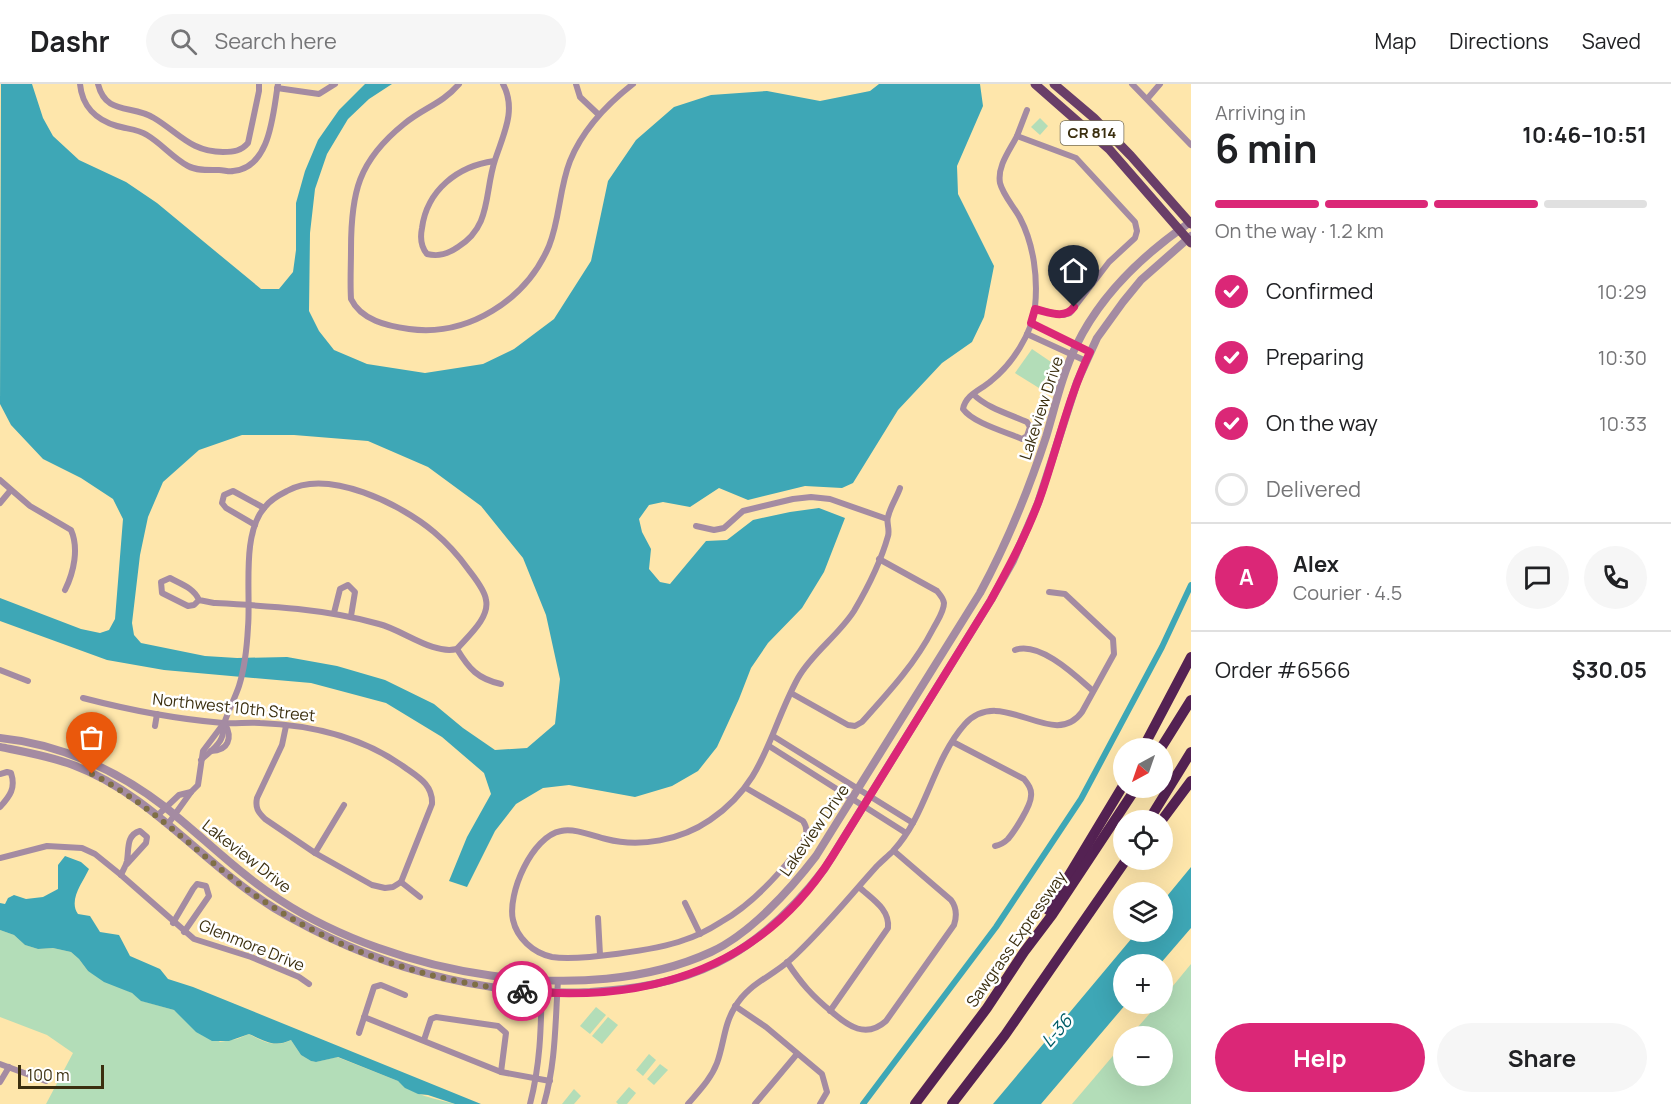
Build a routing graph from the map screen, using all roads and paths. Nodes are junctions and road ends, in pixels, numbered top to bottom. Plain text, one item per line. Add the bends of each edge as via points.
1 (80, 84) edge
2 (98, 84) edge
3 (259, 84) edge
4 (335, 84) edge
5 (459, 84) edge
6 (503, 84) edge
7 (576, 84) edge
8 (633, 84) edge
9 (1035, 84) edge
10 (1054, 84) edge
11 (1132, 84) edge
12 (1160, 84) edge
13 (277, 85) edge
14 (1148, 98) junction
15 (1080, 106) junction
16 (1027, 110) dead end
17 (598, 114) junction
18 (1072, 114) junction
19 (1017, 136) junction
20 (1191, 145) edge
21 (495, 160) junction
22 (1190, 223) edge
23 (1179, 230) junction
24 (1190, 239) edge
25 (1035, 309) junction
26 (1031, 323) junction
27 (1027, 334) junction
28 (1077, 345) junction
29 (1090, 352) junction
30 (1072, 355) junction
31 (1086, 361) junction
32 (973, 394) junction
33 (0, 480) edge
34 (900, 488) dead end
35 (10, 491) junction
36 (0, 502) edge
37 (264, 507) junction
38 (887, 519) junction
39 (255, 525) junction
40 (696, 526) dead end
41 (879, 559) junction
42 (65, 590) dead end
43 (1049, 592) dead end
44 (199, 600) junction
45 (248, 606) junction
46 (334, 613) junction
47 (351, 616) junction
48 (949, 643) junction
49 (457, 649) junction
50 (1015, 650) dead end
51 (960, 651) junction
52 (1191, 657) edge
53 (0, 670) edge
54 (28, 681) dead end
55 (501, 684) dead end
56 (1093, 691) junction
57 (791, 693) junction
58 (83, 698) dead end
59 (1191, 700) edge
60 (157, 714) junction
61 (225, 723) junction
62 (155, 726) dead end
63 (286, 726) junction
64 (773, 736) junction
65 (0, 738) edge
66 (1148, 738) edge
67 (1167, 738) edge
68 (953, 742) junction
69 (769, 746) junction
70 (0, 747) edge
71 (1191, 752) edge
72 (201, 760) junction
73 (0, 774) edge
74 (1191, 781) edge
75 (746, 788) junction
76 (858, 789) junction
77 (191, 792) junction
78 (870, 796) junction
79 (1116, 798) edge
80 (1130, 798) edge
81 (853, 799) junction
82 (344, 805) dead end
83 (864, 806) junction
84 (0, 807) edge
85 (164, 807) junction
86 (1155, 810) edge
87 (1169, 810) edge
88 (158, 815) junction
89 (174, 815) junction
90 (913, 823) junction
91 (168, 824) junction
92 (906, 833) junction
93 (995, 846) dead end
94 (894, 851) junction
95 (315, 854) junction
96 (0, 858) edge
97 (127, 864) junction
98 (1120, 870) edge
99 (1121, 870) edge
100 (1118, 873) junction
101 (121, 875) junction
102 (401, 882) junction
103 (859, 887) junction
104 (420, 897) dead end
105 (686, 903) dead end
106 (598, 918) dead end
107 (174, 923) junction
108 (184, 932) junction
109 (700, 934) junction
110 (1024, 952) junction
111 (600, 955) junction
112 (788, 962) junction
113 (683, 963) junction
114 (686, 976) junction
115 (542, 980) junction
116 (558, 981) junction
117 (309, 984) dead end
118 (541, 993) junction
119 (557, 993) junction
120 (405, 995) dead end
121 (735, 1006) junction
122 (831, 1011) junction
123 (364, 1017) junction
124 (358, 1033) dead end
125 (424, 1040) junction
126 (797, 1054) junction
127 (0, 1064) edge
128 (9, 1068) junction
129 (501, 1072) junction
130 (537, 1080) junction
131 (46, 1081) dead end
132 (0, 1082) edge
133 (550, 1082) junction
134 (530, 1104) edge
135 (544, 1104) edge
136 (688, 1104) edge
137 (755, 1104) edge
138 (820, 1104) edge
139 (915, 1104) edge
140 (952, 1104) edge

1 - 13 street via 90,111 98,118 144,133 195,169 233,171 254,162 265,147
2 - 3 street via 107,101 153,117 196,148 209,152 234,152 248,142
4 - 13 street via 319,94
5 - 17 street via 440,102 390,135 363,173 354,197 351,223 351,299 366,317 410,329 433,330 478,319 504,304 523,287 549,245 570,161
6 - 21 street via 509,116
7 - 17 street via 580,97
8 - 17 street
9 - 18 main road, CR 814
10 - 15 main road, CR 814
11 - 14 street
12 - 14 street
14 - 20 street
15 - 18 main road
15 - 22 main road, CR 814
16 - 19 street
18 - 23 main road, CR 814 via 1109,149
19 - 25 street via 1003,162 1000,183 1027,232 1035,267
19 - 25 street via 1076,158 1135,222 1137,231 1070,314
21 - 21 street via 479,163 448,179 437,190 424,215 421,231 427,254 452,251 479,227
22 - 23 street, Lakeview Drive
23 - 24 main road, CR 814
23 - 28 street, Lakeview Drive via 1126,276 1093,317
24 - 29 street, Lakeview Drive via 1136,286
25 - 26 street
26 - 27 street
26 - 28 street
27 - 30 street
27 - 32 street via 1005,366
28 - 29 street
28 - 30 street, Lakeview Drive
29 - 31 street, Lakeview Drive
30 - 31 street
30 - 48 street, Lakeview Drive via 1017,520
31 - 51 street, Lakeview Drive via 1029,526
32 - 32 street via 965,401 963,408 967,414 1022,439 1027,436 1028,422 980,401
33 - 35 street
34 - 38 street
35 - 36 street
35 - 42 street via 71,530 74,554
37 - 39 street
37 - 39 street via 232,491 224,495 222,503 226,508
37 - 49 street via 289,489 324,484 365,493 421,522 456,553 486,598 482,618
38 - 40 street via 830,499 811,497 743,511 724,528
38 - 41 street via 889,534
39 - 45 street
41 - 57 street via 853,612 811,660
41 - 57 street via 943,598 944,605 907,672 855,726
43 - 56 street via 1065,594 1113,639 1114,654
44 - 44 street via 188,606 162,593 161,582 170,578 196,593
44 - 45 street
45 - 46 street
45 - 61 street via 240,683
46 - 47 street
46 - 47 street via 340,589 348,585 355,592
47 - 49 street via 382,624 441,650
48 - 51 street
48 - 76 street, Lakeview Drive
49 - 55 street via 470,668 487,681
50 - 56 street via 1029,648 1060,663
51 - 78 street, Lakeview Drive
52 - 66 highway
53 - 54 street
56 - 68 street via 1077,718 1064,725 1000,711 981,712 967,722
57 - 64 street
58 - 60 street, Northwest 10th Street
59 - 67 highway
60 - 61 street, Northwest 10th Street
60 - 62 street
61 - 63 street, Northwest 10th Street
61 - 72 street via 203,751
61 - 72 street via 229,740
63 - 95 street via 282,745 255,805 265,819
63 - 102 street, Northwest 10th Street via 326,730 375,749 426,783 432,804
64 - 69 street
64 - 76 street
65 - 85 street, Lakeview Drive via 78,757 124,779
68 - 90 street
68 - 93 street via 1024,779 1031,791 1030,803 1008,839
69 - 75 street
69 - 81 street
70 - 88 street, Lakeview Drive via 74,765
71 - 86 highway
72 - 77 street via 198,785
73 - 84 street via 11,773 14,787
74 - 87 highway
75 - 109 street via 804,821 807,835 769,884
75 - 111 street via 708,822 659,841 636,843 561,831 541,842 518,881 512,902 517,932 526,944 551,957
76 - 78 street
76 - 81 street, Lakeview Drive
77 - 85 street via 179,795
77 - 89 street
78 - 83 street, Lakeview Drive
78 - 90 street
79 - 110 highway
80 - 110 highway, Sawgrass Expressway
81 - 83 street
81 - 113 street, Lakeview Drive via 816,856 773,906 728,942
82 - 95 street
83 - 92 street
83 - 114 street, Lakeview Drive via 825,868 795,905 750,943 718,963
85 - 88 street
85 - 89 street, Lakeview Drive
88 - 91 street, Lakeview Drive
89 - 91 street
89 - 115 street, Lakeview Drive via 271,894 357,941 448,969
90 - 92 street
91 - 118 street, Lakeview Drive via 272,907 346,946 391,964 438,976 490,988
92 - 94 street
94 - 103 street
94 - 122 street via 951,900 956,912 954,925 880,1026 856,1030
95 - 102 street via 372,885 385,888
96 - 101 street, Glenmore Drive via 47,846 82,848
97 - 97 street via 129,838 140,831 147,837 146,843
97 - 101 street
98 - 100 highway
99 - 100 highway
100 - 140 highway
101 - 107 street, Glenmore Drive
102 - 104 street
103 - 112 street
103 - 122 street via 883,909 888,928
105 - 109 street
106 - 111 street
107 - 108 street, Glenmore Drive
107 - 108 street, Glenmore Drive via 197,884 206,885 209,896
108 - 117 street, Glenmore Drive
109 - 111 street via 683,941
110 - 139 highway, Sawgrass Expressway
112 - 121 street via 753,985
112 - 122 street via 806,989
113 - 114 street
113 - 116 street, Lakeview Drive via 618,977
114 - 119 street, Lakeview Drive via 633,988
115 - 116 street, Lakeview Drive
115 - 118 street
116 - 119 street
118 - 119 street, Lakeview Drive
118 - 130 street
119 - 133 street
120 - 123 street via 381,985 375,987
121 - 126 street
121 - 136 street via 712,1074
123 - 124 street
123 - 125 street
125 - 129 street
125 - 129 street via 431,1019 436,1017 498,1026 506,1034
126 - 137 street
126 - 138 street via 822,1074 826,1086
127 - 128 street
128 - 131 street
128 - 132 street
129 - 130 street
130 - 133 street
130 - 134 street
133 - 135 street

